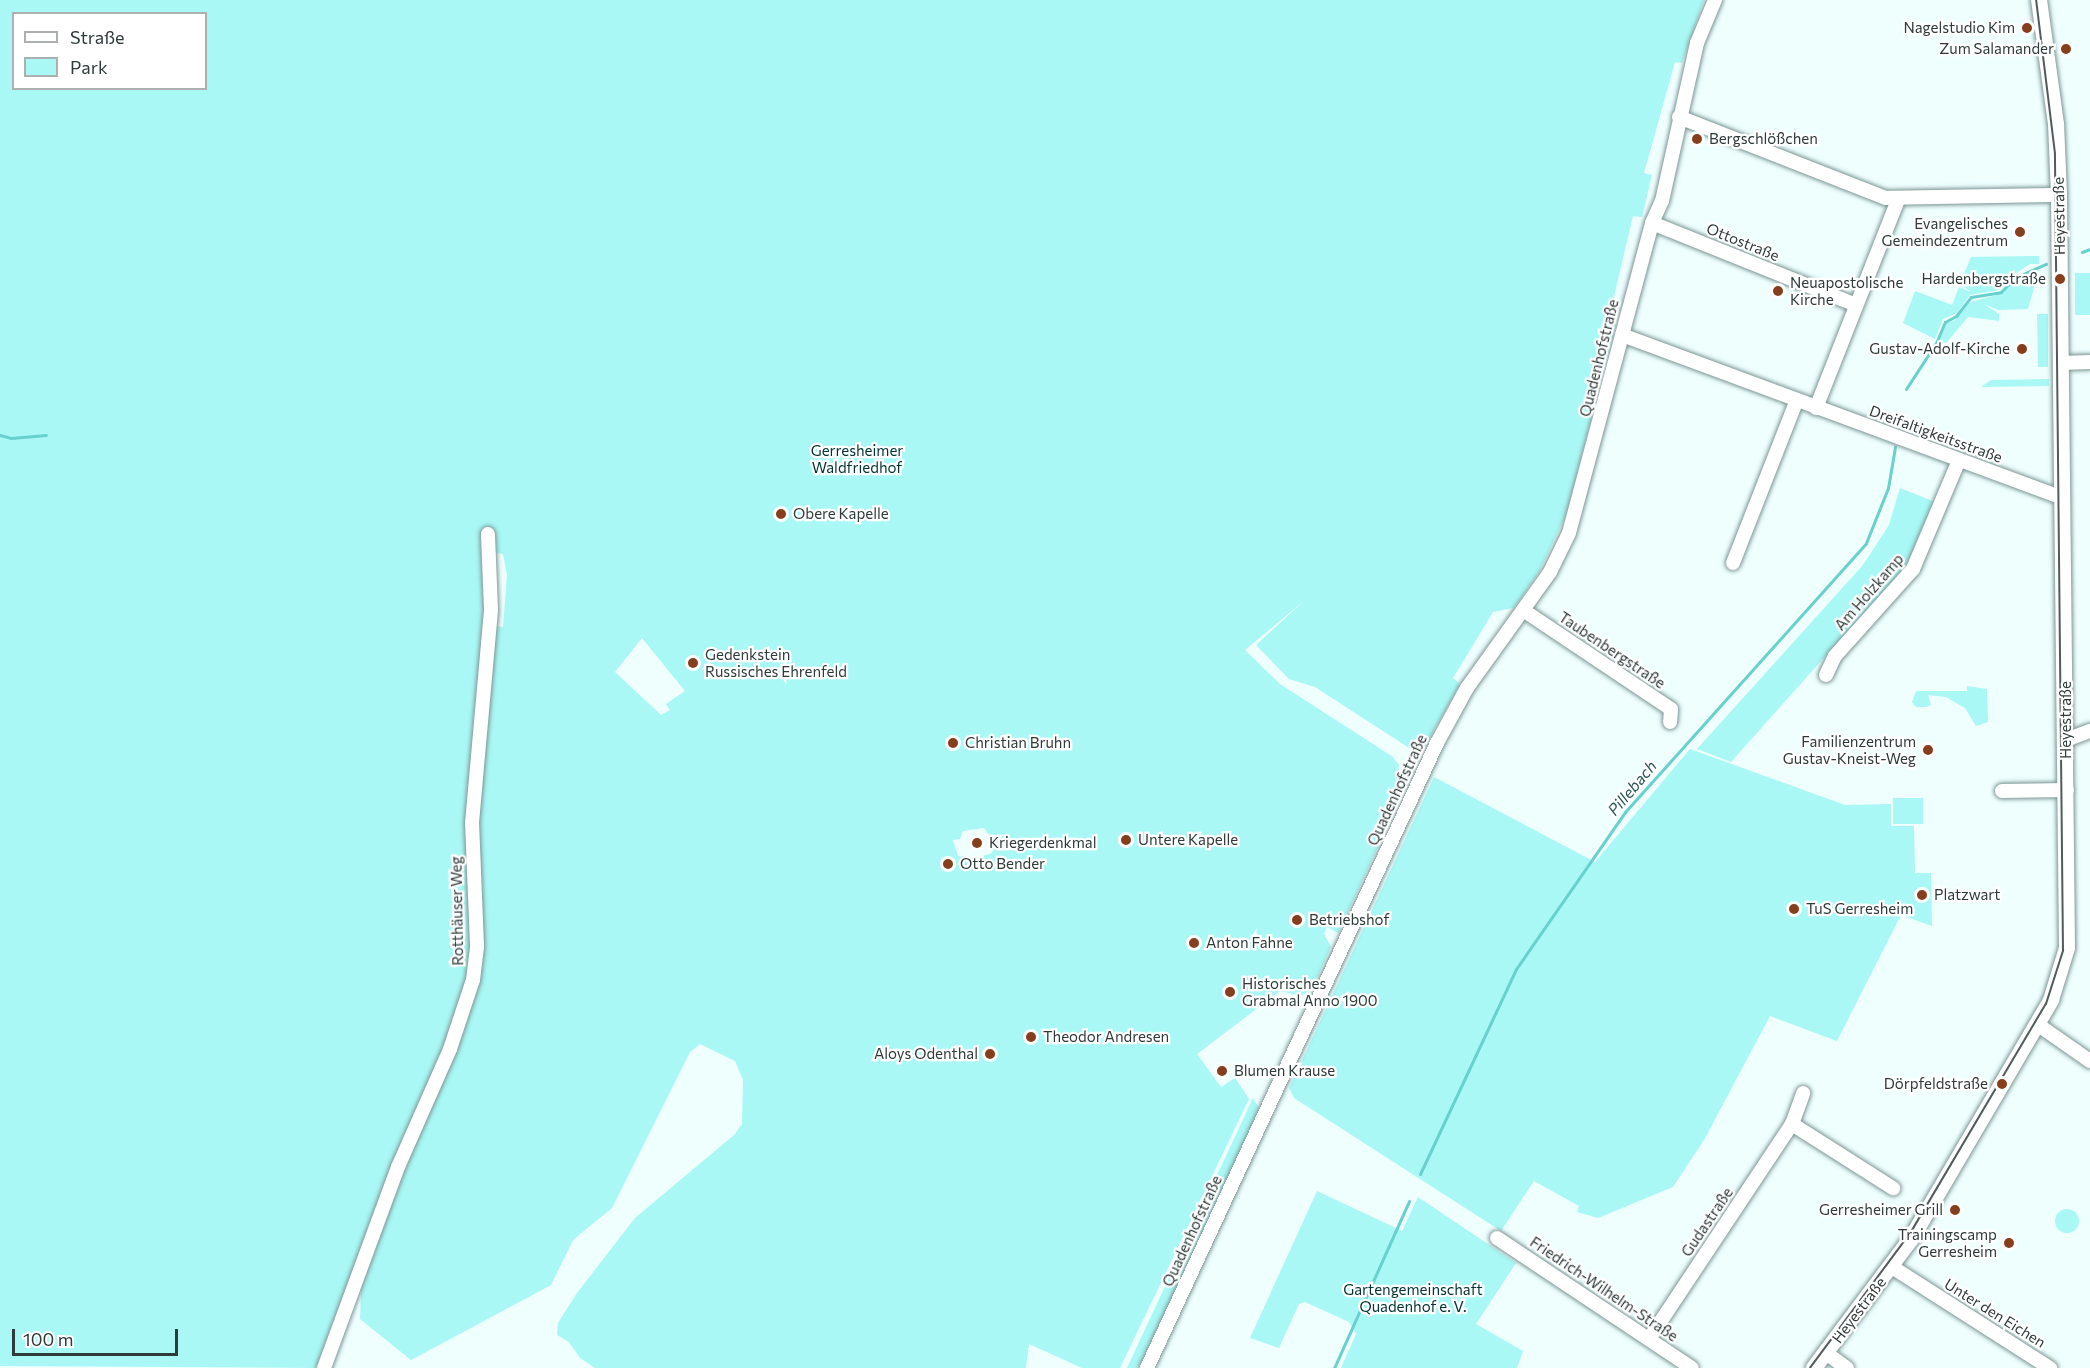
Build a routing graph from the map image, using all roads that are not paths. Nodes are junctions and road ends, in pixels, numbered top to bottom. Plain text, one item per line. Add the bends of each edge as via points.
1 (1715, 0) edge
2 (2039, 0) edge
3 (1679, 117) junction
4 (2059, 195) junction
5 (1898, 200) junction
6 (1652, 223) junction
7 (1856, 304) junction
8 (1622, 335) junction
9 (2090, 362) edge
10 (2061, 363) junction
11 (1797, 400) junction
12 (1816, 408) junction
13 (1959, 460) junction
14 (2063, 498) junction
15 (488, 534) dead end
16 (1733, 563) dead end
17 (1524, 610) junction
18 (1826, 675) dead end
19 (1670, 722) dead end
20 (2090, 731) edge
21 (2066, 740) junction
22 (2067, 790) junction
23 (2002, 791) dead end
24 (2037, 1024) junction
25 (2090, 1061) edge
26 (1803, 1093) dead end
27 (1792, 1124) junction
28 (1893, 1188) dead end
29 (1497, 1238) dead end
30 (1892, 1267) junction
31 (1649, 1339) junction
32 (1826, 1353) junction
33 (324, 1368) edge
34 (1147, 1368) edge
35 (1692, 1368) edge
36 (1814, 1368) edge
37 (1847, 1368) edge
38 (2050, 1368) edge

1 - 3 street, Quadenhofstraße via 1700,31
2 - 4 street, Heyestraße via 2056,124
3 - 5 street
3 - 6 street, Quadenhofstraße via 1662,201
4 - 5 street
4 - 10 street, Heyestraße
5 - 7 street
6 - 7 street, Ottostraße
6 - 8 street, Quadenhofstraße
7 - 12 street
8 - 11 street, Dreifaltigkeitsstraße
8 - 17 street, Quadenhofstraße via 1576,514 1550,572
9 - 10 street
10 - 14 street, Heyestraße
11 - 12 street, Dreifaltigkeitsstraße
11 - 16 street
12 - 13 street, Dreifaltigkeitsstraße
13 - 14 street, Dreifaltigkeitsstraße
13 - 18 street, Am Holzkamp via 1914,569 1835,656
14 - 21 street, Heyestraße
15 - 33 street, Rotthäuser Weg via 491,610 472,823 477,946 473,980 450,1050 398,1167
17 - 19 street, Taubenbergstraße via 1671,709
17 - 34 street, Quadenhofstraße via 1467,688 1437,743
20 - 21 street
21 - 22 street, Heyestraße
22 - 23 street
22 - 24 street, Heyestraße via 2067,948 2058,983
24 - 25 street
24 - 30 street, Heyestraße
26 - 27 street, Gudastraße
27 - 28 street
27 - 31 street, Gudastraße
29 - 31 street, Friedrich-Wilhelm-Straße
30 - 32 street, Heyestraße
30 - 38 street, Unter den Eichen
31 - 35 street, Friedrich-Wilhelm-Straße
32 - 36 street, Heyestraße
32 - 37 street

